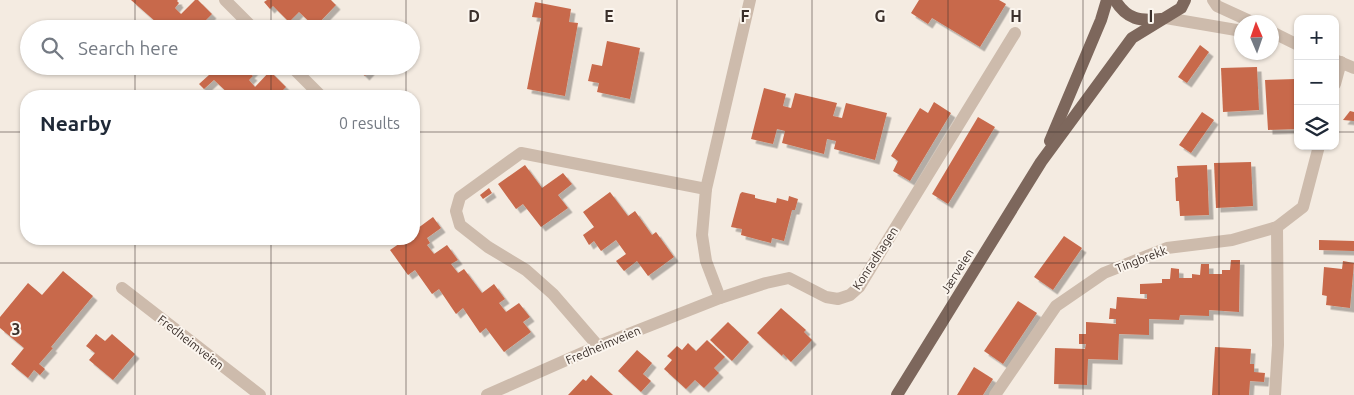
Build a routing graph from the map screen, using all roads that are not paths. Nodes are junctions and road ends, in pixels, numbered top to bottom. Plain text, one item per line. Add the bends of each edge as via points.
1 (225, 0) edge
2 (750, 0) edge
3 (1107, 0) edge
4 (1115, 0) edge
5 (1185, 0) edge
6 (1213, 0) edge
7 (1237, 15) edge
8 (1165, 18) junction
9 (245, 20) edge
10 (1234, 30) edge
11 (1015, 32) dead end
12 (1279, 36) edge
13 (1279, 39) edge
14 (1294, 43) edge
15 (1339, 61) edge
16 (1354, 68) edge
17 (300, 75) edge
18 (316, 90) edge
19 (1318, 150) edge
20 (1041, 162) junction
21 (706, 188) junction
22 (1276, 227) junction
23 (122, 288) dead end
24 (720, 298) junction
25 (598, 346) junction
26 (260, 395) edge
27 (487, 395) edge
28 (897, 395) edge
29 (995, 395) edge
30 (1276, 395) edge

1 - 9 street
2 - 21 street
3 - 20 main road, Jærveien
4 - 8 main road via 1121,10 1141,21
5 - 8 main road, Jærveien via 1181,8
6 - 7 street via 1217,6
8 - 10 street
8 - 20 main road, Jærveien via 1132,38
11 - 24 street, Konradhagen via 859,287 850,295 826,297 789,278
12 - 14 street
13 - 14 street
15 - 16 street
17 - 18 street
19 - 22 street, Tingbrekk via 1304,206
20 - 28 main road, Jærveien
21 - 24 street via 702,235 706,261
21 - 25 street via 521,153 460,197 456,211 460,225 533,276
22 - 29 street, Tingbrekk via 1232,240 1167,248 1104,273 1056,306
22 - 30 street
23 - 26 street, Fredheimveien
24 - 25 street, Fredheimveien
25 - 27 street, Fredheimveien

